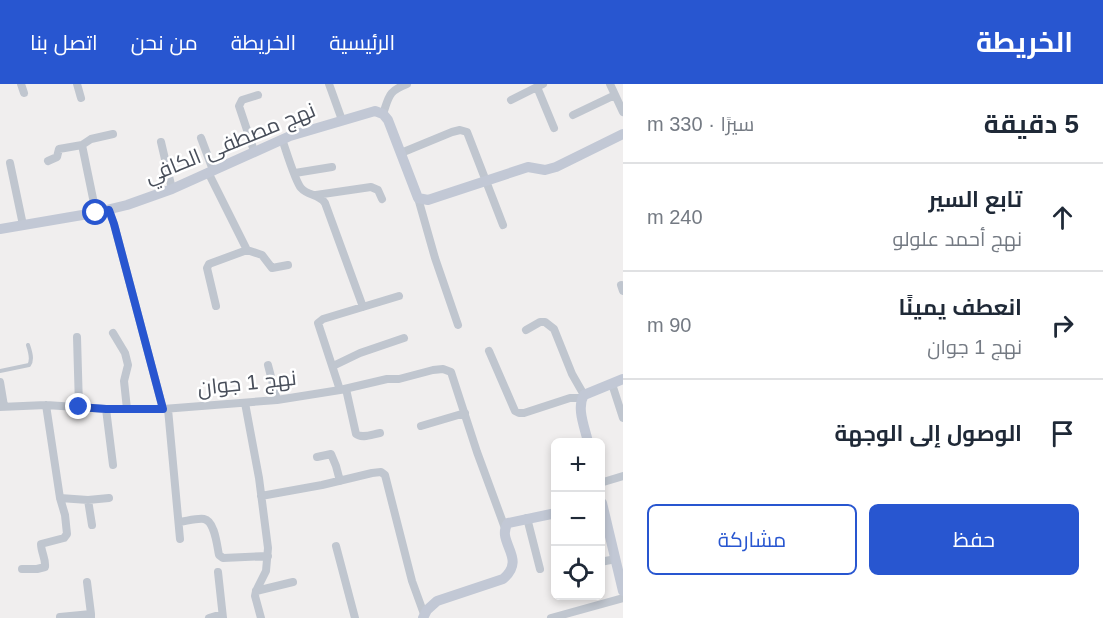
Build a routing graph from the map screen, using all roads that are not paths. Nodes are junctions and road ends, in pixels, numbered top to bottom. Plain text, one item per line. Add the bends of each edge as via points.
1 (21, 84) edge
2 (77, 84) edge
3 (329, 84) edge
4 (388, 84) edge
5 (407, 84) edge
6 (610, 84) edge
7 (540, 86) edge
8 (24, 93) dead end
9 (391, 93) junction
10 (258, 95) dead end
11 (615, 95) junction
12 (81, 98) dead end
13 (511, 99) dead end
14 (623, 112) edge
15 (382, 114) junction
16 (573, 115) dead end
17 (342, 120) junction
18 (554, 128) dead end
19 (113, 134) dead end
20 (623, 135) edge
21 (201, 138) dead end
22 (282, 139) junction
23 (161, 142) dead end
24 (82, 145) junction
25 (254, 151) junction
26 (401, 153) junction
27 (48, 162) dead end
28 (10, 163) dead end
29 (332, 166) dead end
30 (211, 171) junction
31 (295, 173) junction
32 (485, 181) junction
33 (172, 189) junction
34 (315, 195) junction
35 (418, 198) junction
36 (382, 199) dead end
37 (109, 210) junction
38 (96, 213) junction
39 (23, 225) junction
40 (503, 225) dead end
41 (0, 229) edge
42 (247, 250) junction
43 (288, 265) dead end
44 (399, 296) dead end
45 (216, 306) dead end
46 (363, 307) junction
47 (458, 325) dead end
48 (526, 330) dead end
49 (113, 333) dead end
50 (77, 337) dead end
51 (404, 338) dead end
52 (28, 345) dead end
53 (489, 351) dead end
54 (268, 365) dead end
55 (333, 366) junction
56 (0, 371) edge
57 (618, 381) edge
58 (0, 382) edge
59 (343, 389) junction
60 (583, 396) junction
61 (277, 400) junction
62 (245, 403) junction
63 (46, 405) junction
64 (2, 406) edge
65 (79, 407) junction
66 (106, 409) junction
67 (127, 409) junction
68 (166, 409) junction
69 (465, 413) junction
70 (623, 418) edge
71 (421, 426) dead end
72 (380, 433) dead end
73 (587, 438) edge
74 (317, 457) dead end
75 (113, 465) dead end
76 (623, 476) edge
77 (340, 481) junction
78 (605, 481) edge
79 (261, 496) junction
80 (60, 498) junction
81 (110, 498) dead end
82 (88, 500) junction
83 (605, 513) edge
84 (551, 514) edge
85 (527, 518) junction
86 (179, 522) junction
87 (92, 525) dead end
88 (505, 528) junction
89 (180, 539) dead end
90 (336, 546) dead end
91 (617, 553) edge
92 (268, 556) junction
93 (540, 568) dead end
94 (22, 569) dead end
95 (218, 572) dead end
96 (87, 582) dead end
97 (294, 582) dead end
98 (256, 591) junction
99 (623, 591) edge
100 (623, 598) edge
101 (91, 616) edge
102 (222, 616) edge
103 (423, 616) edge
104 (60, 618) edge
105 (209, 618) edge
106 (261, 618) edge
107 (356, 618) edge
108 (551, 618) edge

1 - 8 street
2 - 12 street
3 - 17 street
4 - 9 street
5 - 9 street
6 - 11 street
7 - 13 street
7 - 18 street
9 - 15 street
10 - 25 street via 242,100 239,106
11 - 14 street
11 - 16 street
15 - 17 street, نهج مصطفى الكافي via 375,111
15 - 26 street
17 - 22 street, نهج مصطفى الكافي
19 - 24 street
20 - 32 street via 556,167 528,167
21 - 30 street
22 - 25 street, نهج مصطفى الكافي
22 - 31 street
23 - 33 street
24 - 27 street via 59,149 57,157
24 - 38 street
25 - 30 street, نهج مصطفى الكافي
26 - 32 street via 452,132 467,132
26 - 35 street
28 - 39 street
29 - 31 street
30 - 33 street, نهج مصطفى الكافي
30 - 42 street
31 - 34 street via 303,190
32 - 35 street via 428,200
32 - 40 street
33 - 37 street, نهج مصطفى الكافي
34 - 36 street via 371,187 378,190
34 - 46 street via 325,203
35 - 47 street
37 - 38 street, نهج مصطفى الكافي
37 - 68 street
38 - 39 street, نهج مصطفى الكافي
39 - 41 street, نهج مصطفى الكافي
42 - 43 street via 262,255 272,268
42 - 45 street via 209,264
44 - 46 street
46 - 55 street via 318,323
48 - 60 street via 540,322 554,329
49 - 67 street via 128,365 124,381
50 - 65 street
51 - 55 street
52 - 56 lane via 29,365
53 - 60 street via 519,413
54 - 61 street
55 - 59 street
57 - 60 street
57 - 70 street
58 - 64 street
59 - 61 street, نهج 1 جوان
59 - 69 street, نهج 1 جوان via 443,369 453,376
59 - 72 street via 356,434
60 - 73 street via 580,405
61 - 62 street, نهج 1 جوان
62 - 68 street, نهج 1 جوان
62 - 79 street
63 - 64 street, نهج 1 جوان
63 - 65 street, نهج 1 جوان
63 - 80 street
65 - 66 street, نهج 1 جوان
66 - 67 street, نهج 1 جوان
66 - 75 street
67 - 68 street, نهج 1 جوان
68 - 86 street
69 - 71 street
69 - 88 street, نهج 1 جوان
74 - 77 street via 331,454
76 - 78 street
77 - 79 street
77 - 103 street via 381,472 385,475
79 - 92 street
80 - 82 street
80 - 94 street via 65,537 41,544 45,567
81 - 82 street
82 - 87 street
83 - 91 street
84 - 85 street
85 - 88 street via 508,523
85 - 93 street
86 - 89 street
86 - 92 street via 209,520 223,558
88 - 103 street via 513,561 510,573 503,579 437,601
90 - 107 street
91 - 99 street
92 - 98 street
95 - 102 street
96 - 101 street
97 - 98 street
98 - 106 street
100 - 108 street
101 - 104 street
102 - 105 street

